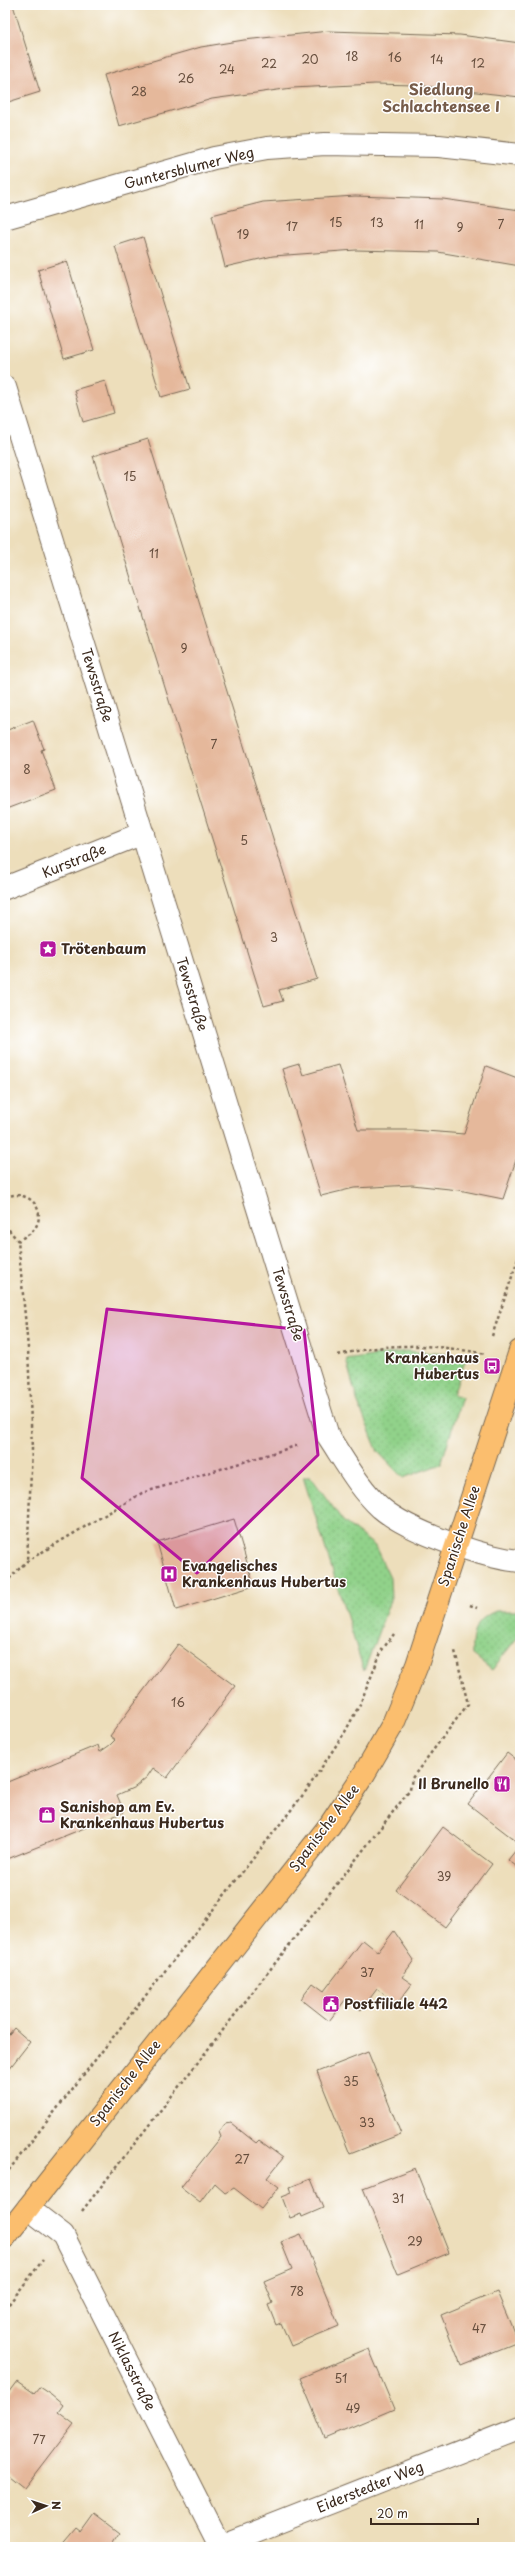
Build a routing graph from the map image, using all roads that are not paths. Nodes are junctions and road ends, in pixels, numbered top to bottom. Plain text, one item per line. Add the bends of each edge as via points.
1 (520, 155) edge
2 (5, 218) edge
3 (5, 387) edge
4 (143, 834) junction
5 (5, 888) edge
6 (520, 1351) edge
7 (456, 1544) junction
8 (520, 1562) edge
9 (28, 2208) junction
10 (5, 2237) edge
11 (520, 2428) edge
12 (220, 2546) edge

1 - 2 street, Guntersblumer Weg via 438,146 325,144 266,148 214,158
3 - 4 street, Tewsstraße
4 - 5 street, Kurstraße
4 - 7 street, Tewsstraße via 328,1436 357,1481 381,1508 403,1523
6 - 7 main road, Spanische Allee
7 - 8 street, Tewsstraße via 505,1560
7 - 9 main road, Spanische Allee via 417,1665 393,1724 364,1774 330,1824
9 - 10 main road, Spanische Allee
9 - 12 street, Niklasstraße via 63,2235
11 - 12 street, Eiderstedter Weg

